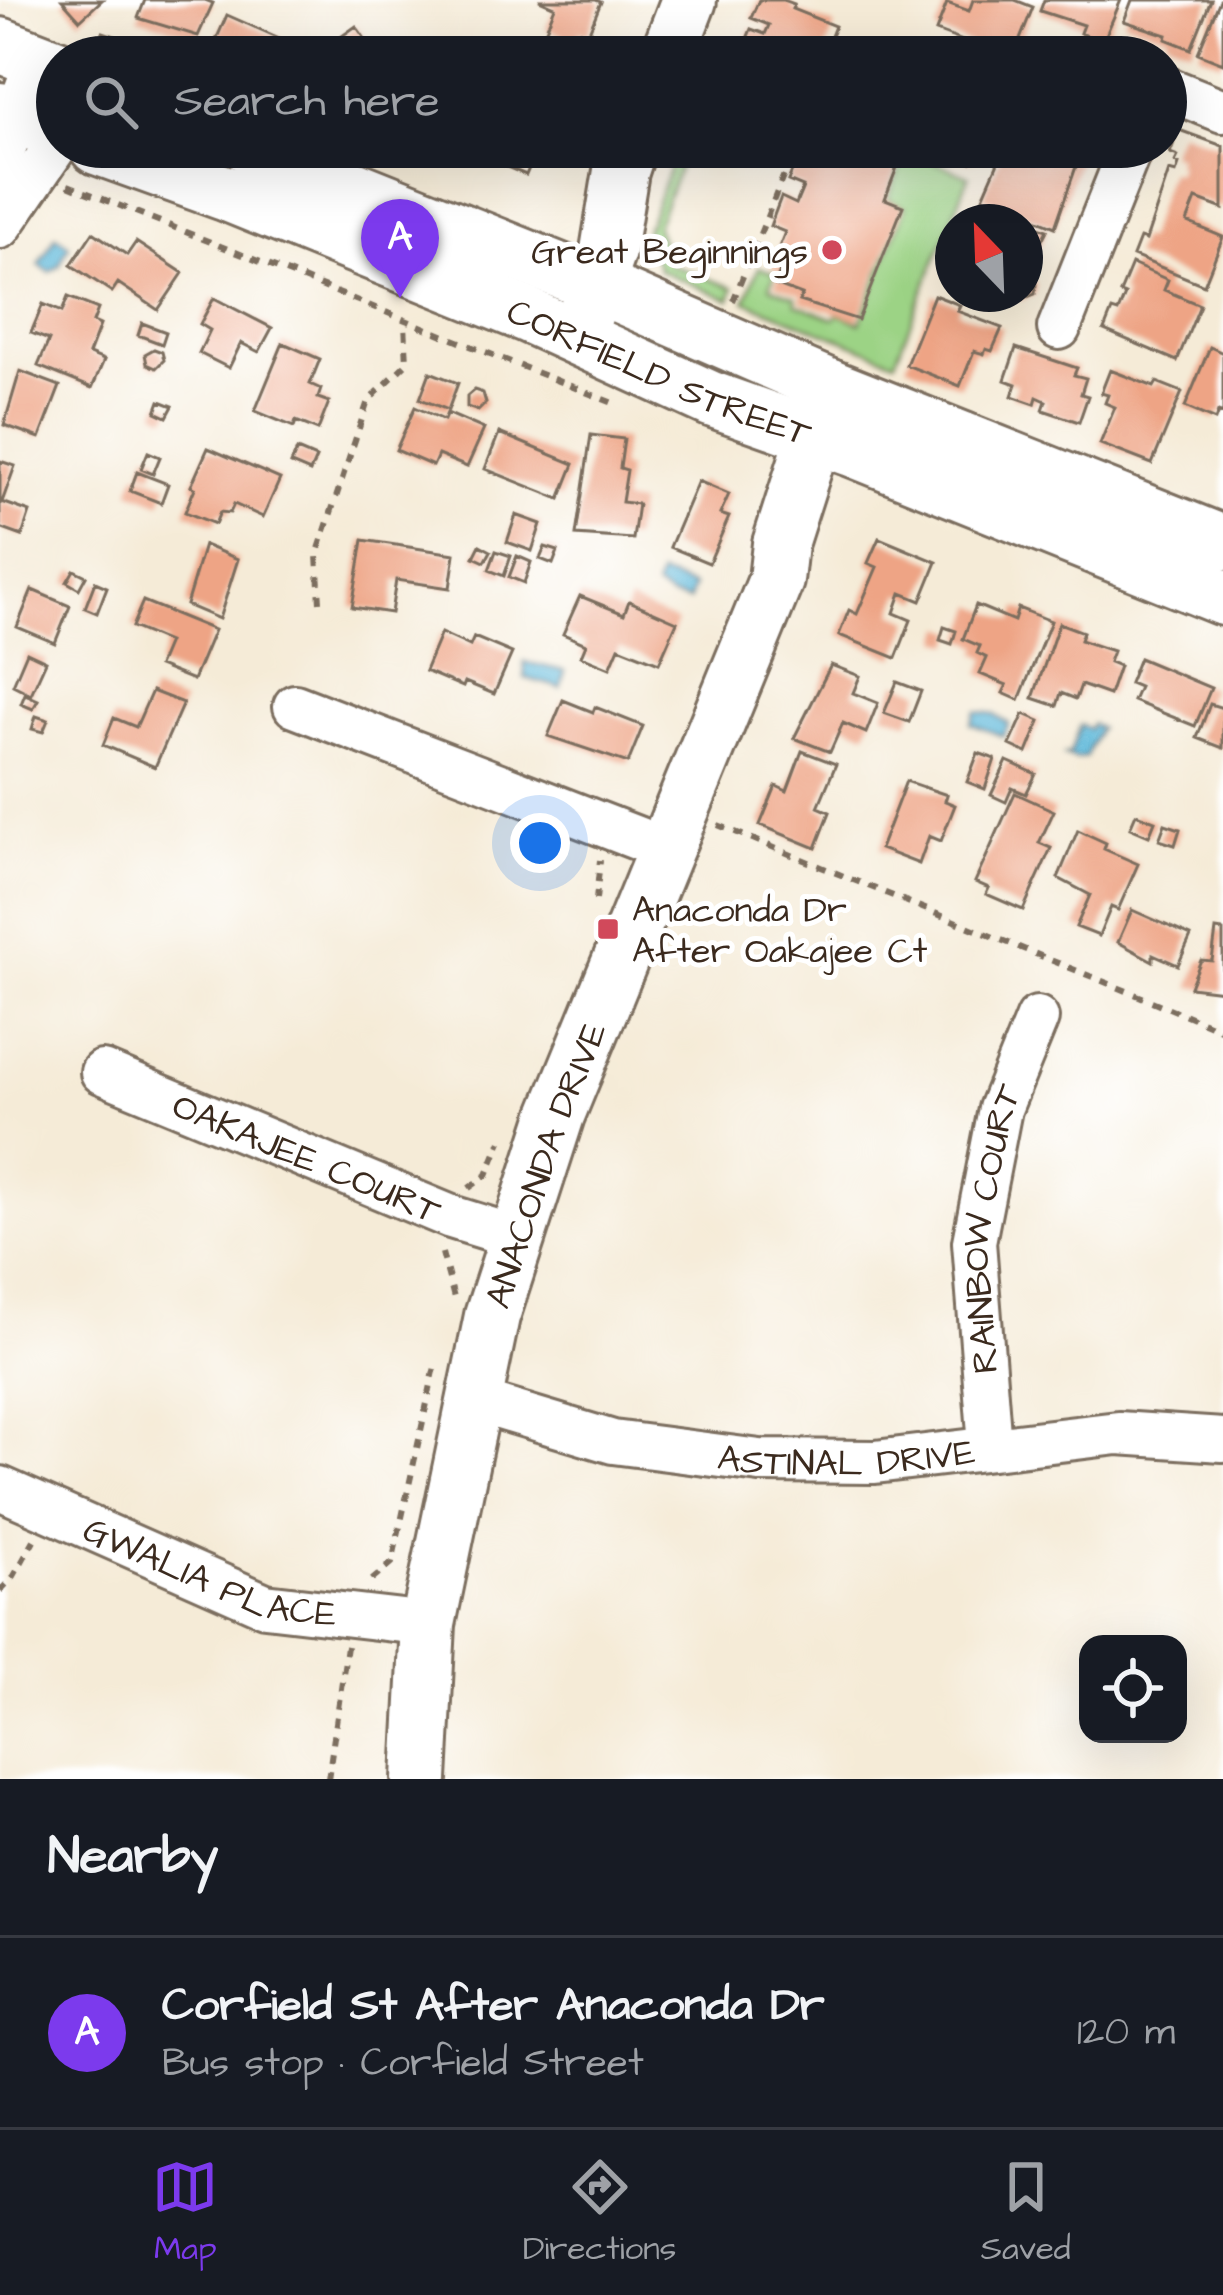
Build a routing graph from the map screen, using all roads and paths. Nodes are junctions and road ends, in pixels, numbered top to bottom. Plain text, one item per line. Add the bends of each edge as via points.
1 (689, 0) edge
2 (675, 36) edge
3 (31, 57) edge
4 (1187, 96) edge
5 (1223, 111) edge
6 (33, 135) edge
7 (99, 168) edge
8 (155, 168) edge
9 (292, 168) edge
10 (619, 168) edge
11 (623, 168) edge
12 (787, 168) edge
13 (1124, 168) edge
14 (0, 195) edge
15 (0, 227) edge
16 (598, 286) junction
17 (537, 291) junction
18 (725, 321) dead end
19 (405, 322) junction
20 (1059, 328) dead end
21 (576, 336) junction
22 (620, 405) dead end
23 (841, 418) junction
24 (1223, 543) edge
25 (1223, 598) edge
26 (320, 602) dead end
27 (296, 706) dead end
28 (609, 826) junction
29 (673, 830) junction
30 (590, 917) dead end
31 (1037, 1018) dead end
32 (1223, 1030) edge
33 (102, 1072) dead end
34 (505, 1132) dead end
35 (451, 1217) junction
36 (516, 1237) junction
37 (456, 1304) dead end
38 (437, 1358) dead end
39 (473, 1400) junction
40 (1223, 1441) edge
41 (990, 1446) junction
42 (0, 1488) edge
43 (51, 1510) junction
44 (0, 1591) edge
45 (351, 1618) junction
46 (428, 1624) junction
47 (328, 1779) edge
48 (420, 1779) edge

1 - 2 main road
3 - 6 street
4 - 5 street
6 - 14 street via 2,158
6 - 15 street
7 - 19 path
8 - 17 main road, CORFIELD STREET
9 - 17 main road, CORFIELD STREET
10 - 17 main road
11 - 16 main road
12 - 18 path
13 - 20 street
16 - 17 main road, CORFIELD STREET
16 - 21 main road
16 - 23 main road, CORFIELD STREET
17 - 21 main road, CORFIELD STREET
19 - 22 path
19 - 26 path via 407,363 368,401 316,555
21 - 23 main road, CORFIELD STREET via 711,399
23 - 24 main road, CORFIELD STREET
23 - 25 main road, CORFIELD STREET
23 - 29 main road, ANACONDA DRIVE via 828,506 776,580
27 - 28 street
28 - 29 street
28 - 30 path
29 - 32 path
29 - 36 main road, ANACONDA DRIVE
31 - 41 street, RAINBOW COURT via 1000,1108 974,1242
33 - 35 street, OAKAJEE COURT
34 - 35 path via 488,1175 463,1192
35 - 36 street, OAKAJEE COURT
35 - 37 path via 440,1244
36 - 39 main road, ANACONDA DRIVE
38 - 45 path via 392,1563 361,1589
39 - 41 street, ASTINAL DRIVE via 613,1442 760,1461 875,1462
39 - 46 main road, ANACONDA DRIVE
40 - 41 street, ASTINAL DRIVE via 1118,1433
42 - 43 street, GWALIA PLACE
43 - 44 path
43 - 45 street, GWALIA PLACE via 265,1605
45 - 46 street, GWALIA PLACE
45 - 47 path
46 - 48 main road, ANACONDA DRIVE

